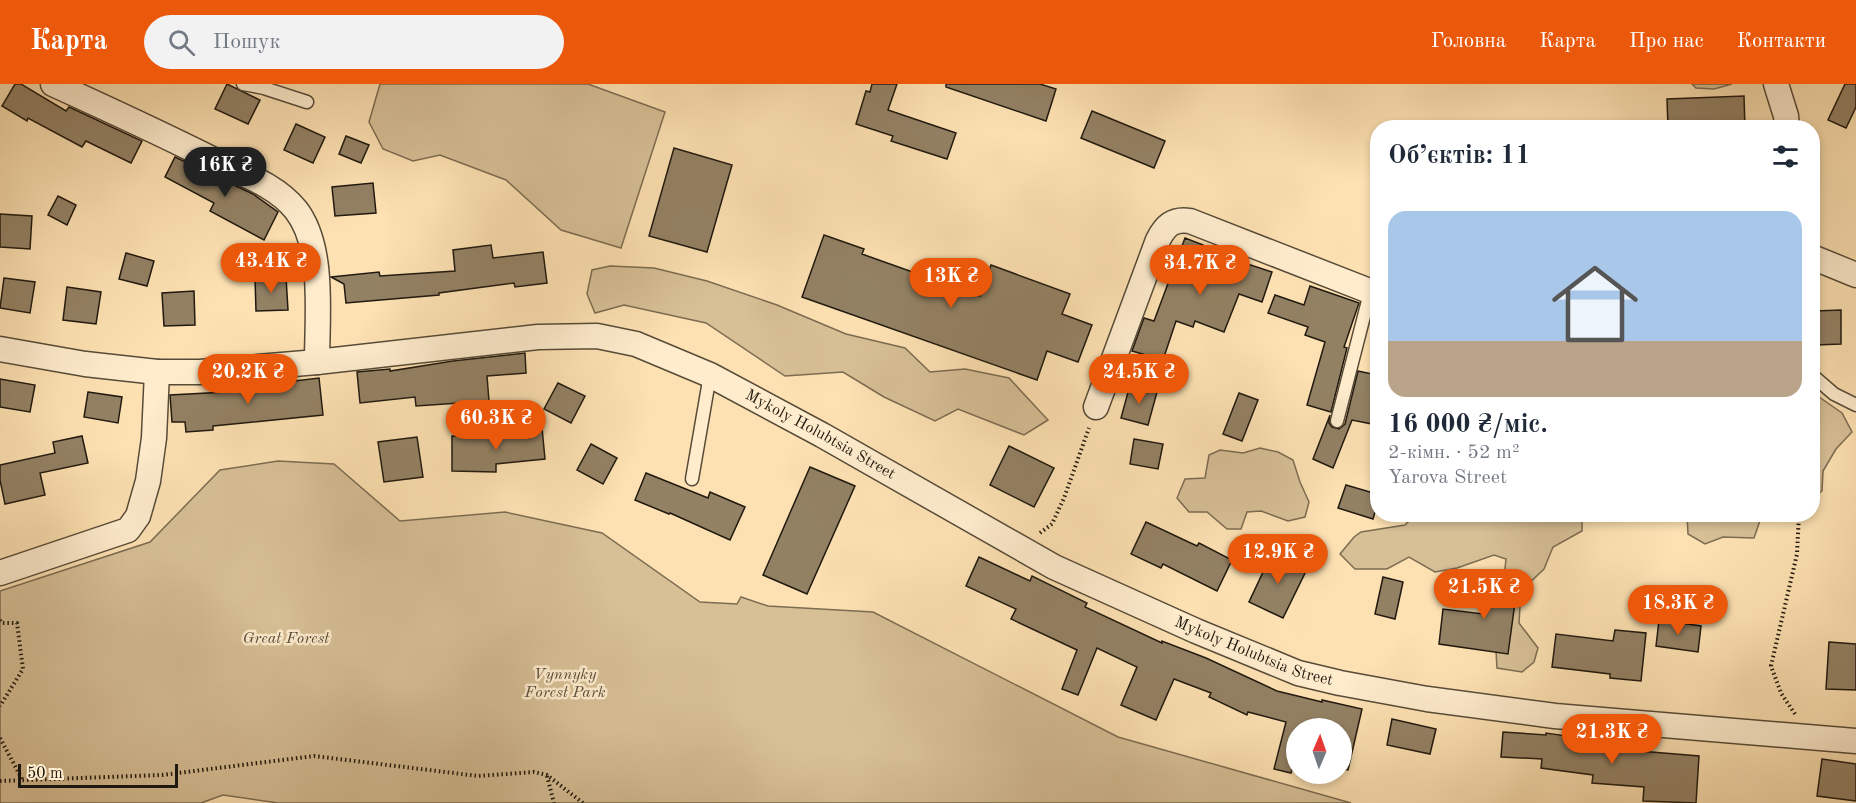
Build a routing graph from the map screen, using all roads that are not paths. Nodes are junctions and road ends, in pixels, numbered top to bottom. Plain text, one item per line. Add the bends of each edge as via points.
1 (53, 84) edge
2 (243, 84) edge
3 (1776, 84) edge
4 (307, 102) dead end
5 (1786, 120) edge
6 (1820, 260) edge
7 (1856, 275) edge
8 (1370, 291) edge
9 (1370, 307) edge
10 (0, 349) edge
11 (317, 362) junction
12 (157, 372) junction
13 (710, 375) junction
14 (1820, 382) edge
15 (1856, 405) edge
16 (1096, 407) road end
17 (1337, 421) dead end
18 (692, 479) dead end
19 (0, 573) edge
20 (1856, 741) edge

1 - 11 street via 255,180 296,210 314,251 318,282
2 - 4 lane
3 - 5 street
6 - 7 street
8 - 16 street via 1190,221 1171,223 1158,240
9 - 17 lane
10 - 12 street, Mykoly Holubtsia Street
11 - 12 street, Mykoly Holubtsia Street
11 - 13 street, Mykoly Holubtsia Street via 538,337 597,336 636,344
12 - 19 street via 148,481 138,516 128,530
13 - 18 lane
13 - 20 street, Mykoly Holubtsia Street via 1054,567 1298,673 1427,699 1556,716
14 - 15 lane

